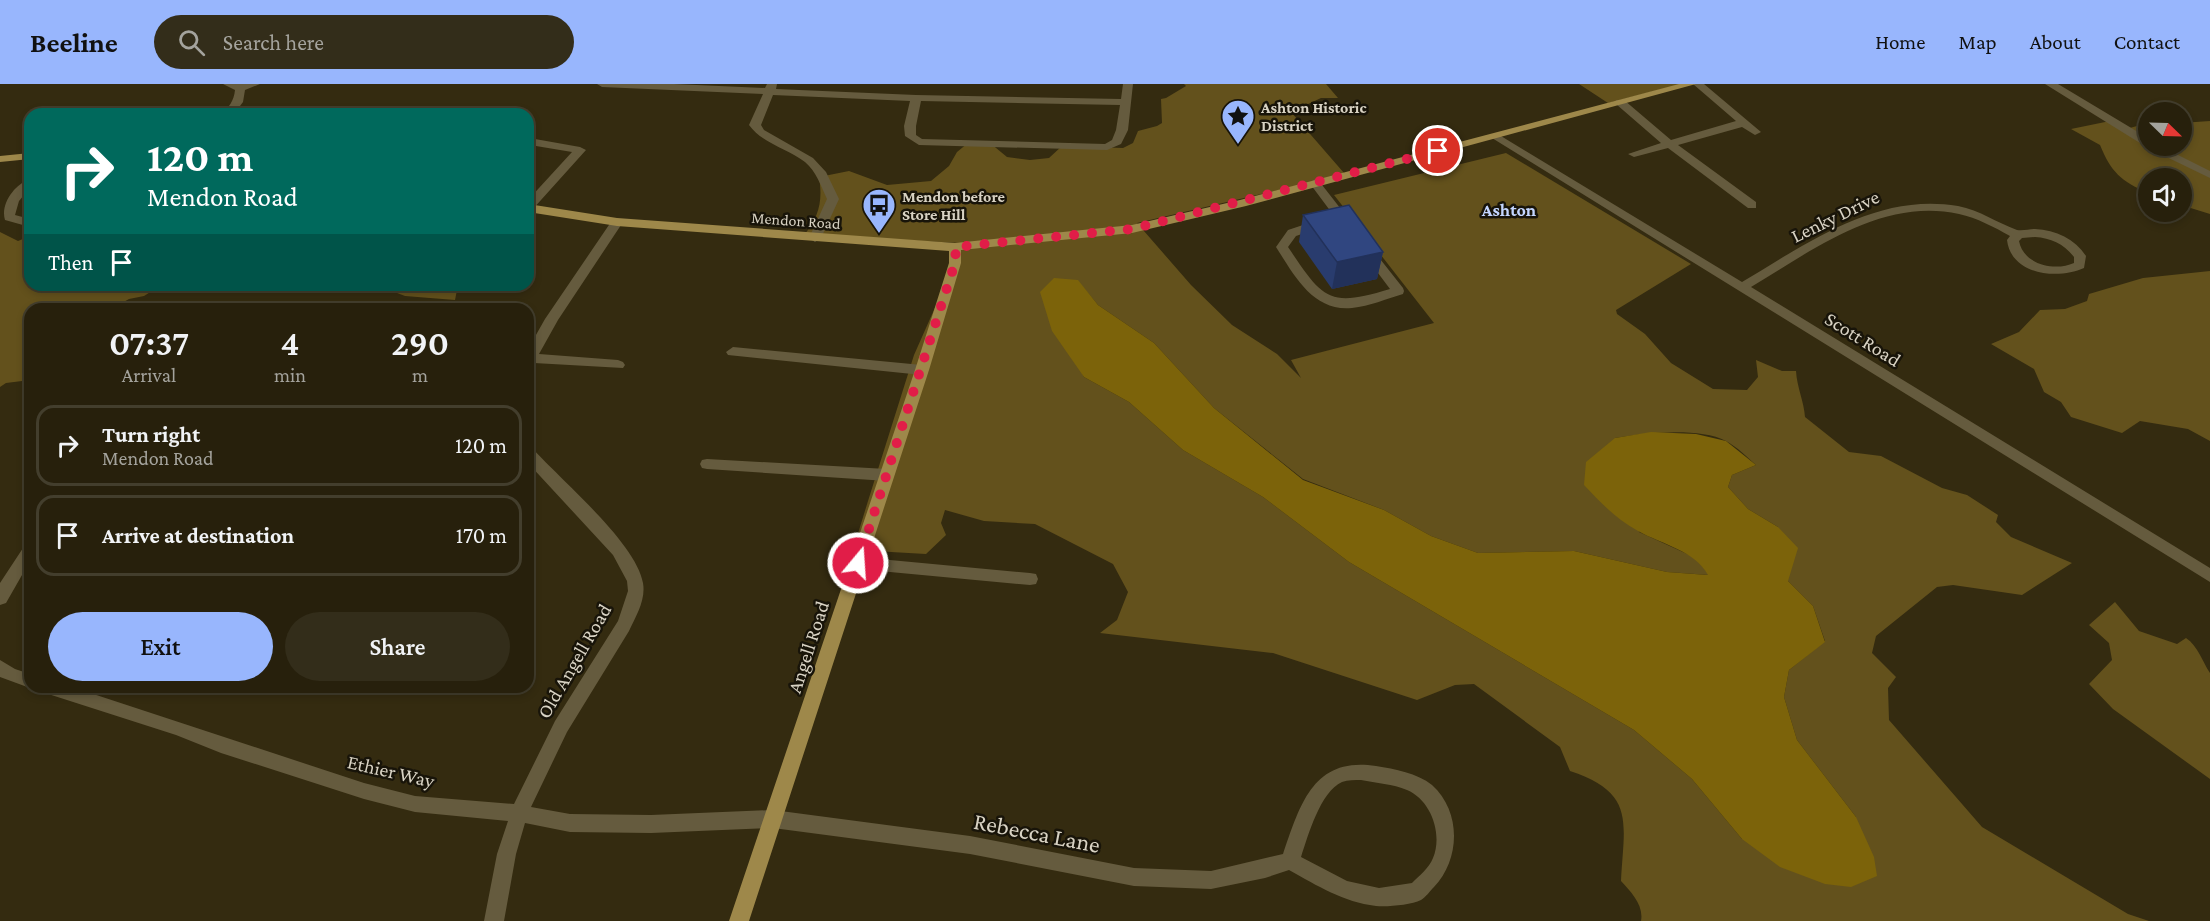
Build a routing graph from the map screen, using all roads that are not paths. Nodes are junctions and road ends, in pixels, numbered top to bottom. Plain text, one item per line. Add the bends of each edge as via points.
1 (228, 84) edge
2 (255, 84) edge
3 (602, 84) edge
4 (1128, 84) edge
5 (1691, 84) edge
6 (1698, 84) edge
7 (2050, 84) edge
8 (240, 88) junction
9 (771, 88) edge
10 (916, 98) junction
11 (1126, 102) junction
12 (1620, 102) junction
13 (233, 108) edge
14 (1742, 123) junction
15 (1755, 132) dead end
16 (1496, 136) junction
17 (2138, 137) edge
18 (534, 142) edge
19 (1667, 143) junction
20 (1634, 154) dead end
21 (2172, 156) edge
22 (24, 157) edge
23 (0, 159) edge
24 (2210, 175) edge
25 (1315, 183) junction
26 (24, 186) edge
27 (534, 201) edge
28 (1752, 205) dead end
29 (534, 209) edge
30 (1341, 216) junction
31 (24, 221) edge
32 (617, 222) junction
33 (2018, 235) junction
34 (815, 238) junction
35 (956, 247) junction
36 (1742, 287) junction
37 (534, 350) edge
38 (733, 352) dead end
39 (534, 359) edge
40 (618, 365) dead end
41 (922, 370) junction
42 (534, 460) edge
43 (707, 464) dead end
44 (887, 475) junction
45 (24, 558) edge
46 (858, 563) junction
47 (2210, 576) edge
48 (1030, 579) dead end
49 (0, 598) edge
50 (0, 667) edge
51 (24, 679) edge
52 (67, 693) edge
53 (519, 813) junction
54 (773, 819) junction
55 (1290, 861) junction
56 (494, 921) edge
57 (739, 921) edge

1 - 8 street
2 - 8 street
3 - 9 street
4 - 11 street
5 - 12 main road, Mendon Road
6 - 14 street
7 - 17 street
8 - 13 street
9 - 10 street
9 - 34 street via 755,125 760,132 809,160 820,172 833,199
10 - 11 street
10 - 11 street via 910,126 911,136 919,142 1107,147 1117,142
12 - 16 main road, Mendon Road
12 - 19 street
14 - 15 street
14 - 19 street
16 - 25 main road, Mendon Road
16 - 36 street, Scott Road
18 - 27 street via 580,150
19 - 20 street
19 - 28 street
21 - 24 street
22 - 23 main road
25 - 30 street
25 - 35 main road, Mendon Road via 1132,229
26 - 31 street via 11,202 9,217
29 - 32 main road, Mendon Road
30 - 30 street via 1359,240 1398,291 1348,304 1330,301 1313,291 1282,247 1292,233
32 - 34 main road, Mendon Road
32 - 37 street
33 - 33 street, Lenky Drive via 2013,240 2016,252 2035,266 2062,272 2080,265 2080,256 2066,242 2035,233
33 - 36 street, Lenky Drive via 1957,209 1895,208 1818,243
34 - 35 main road, Mendon Road
35 - 41 main road, Angell Road via 955,263
36 - 47 street, Scott Road
38 - 41 street
39 - 40 street
41 - 44 main road, Angell Road
42 - 53 street, Old Angell Road via 617,550 635,579 636,588 633,605 619,634 534,776
43 - 44 street
44 - 46 main road, Angell Road
45 - 49 street
46 - 48 street
46 - 54 main road, Angell Road
50 - 51 street
52 - 53 street, Ethier Way via 364,791 415,804
53 - 54 street, Ethier Way via 570,822 651,824
53 - 56 street, Old Angell Road
54 - 55 street, Rebecca Lane via 970,845 1134,877 1211,879
54 - 57 main road, Angell Road
55 - 55 street via 1344,890 1379,897 1416,892 1439,867 1447,838 1435,801 1416,785 1361,772 1348,773 1333,778 1314,800

